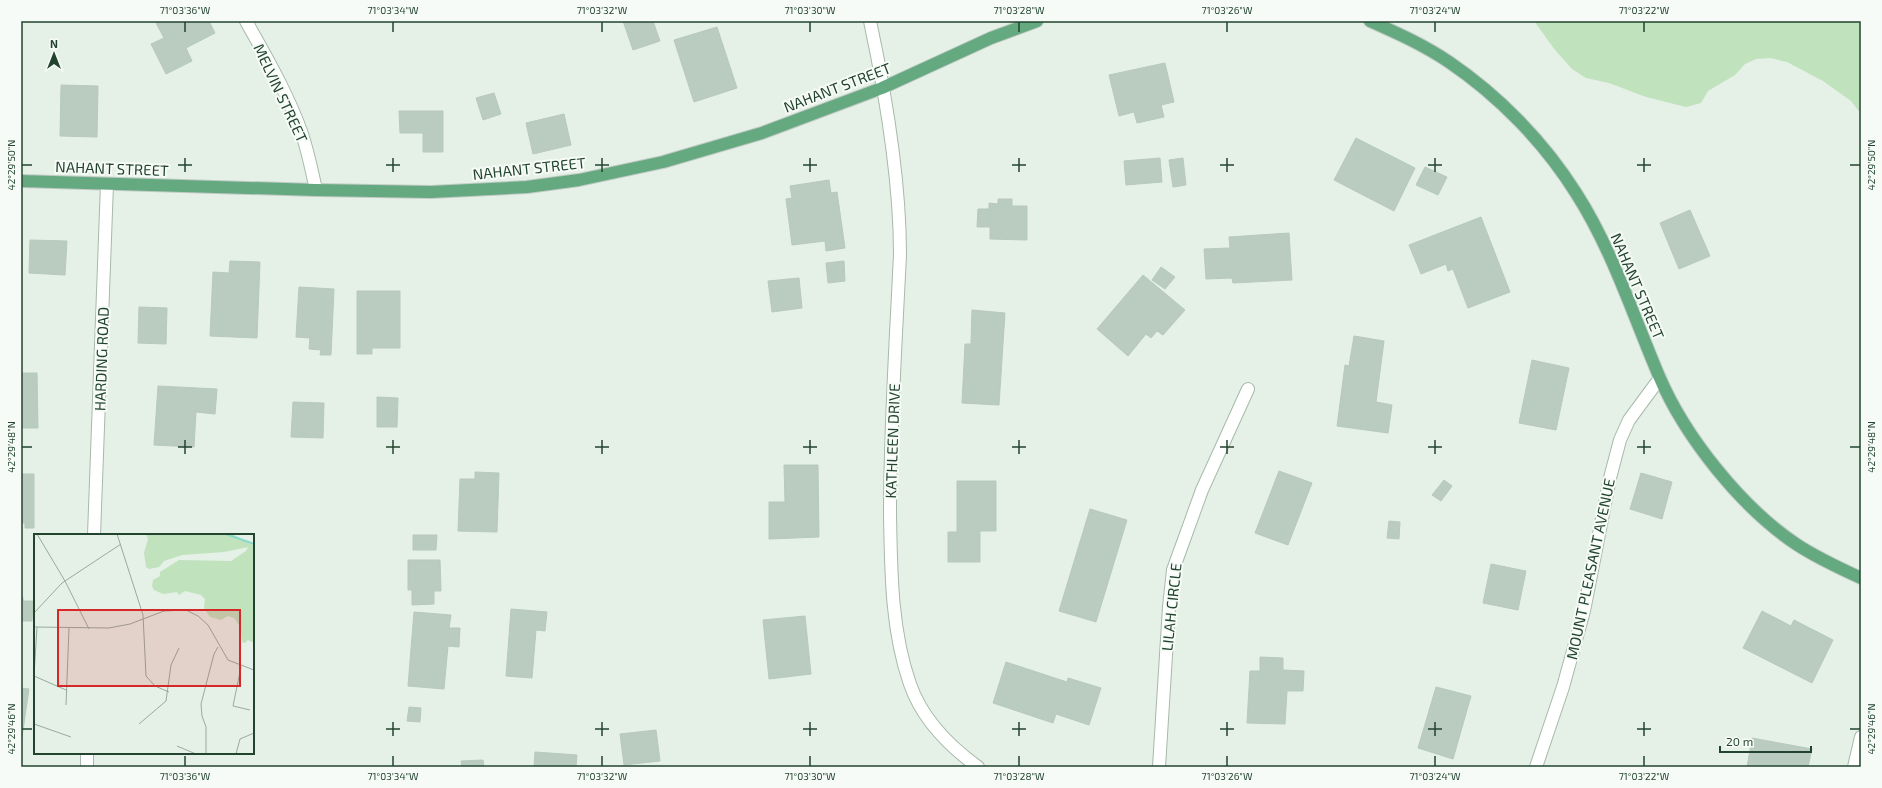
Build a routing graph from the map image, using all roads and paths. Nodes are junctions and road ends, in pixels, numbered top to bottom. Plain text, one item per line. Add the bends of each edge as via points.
1 (246, 21) edge
2 (870, 21) edge
3 (1037, 21) edge
4 (1370, 21) edge
5 (882, 88) junction
6 (21, 181) edge
7 (107, 184) junction
8 (316, 190) junction
9 (1660, 378) junction
10 (1248, 389) dead end
11 (94, 534) edge
12 (1861, 578) edge
13 (1861, 737) edge
14 (87, 754) edge
15 (87, 767) edge
16 (978, 767) edge
17 (1159, 767) edge
18 (1536, 767) edge
19 (1854, 767) edge

1 - 8 street, MELVIN STREET via 272,67 301,132 310,158
2 - 5 street, KATHLEEN DRIVE
3 - 5 main road, NAHANT STREET via 991,38
4 - 9 main road, NAHANT STREET via 1404,36 1448,61 1520,122 1551,157 1577,194 1605,248
5 - 8 main road, NAHANT STREET via 762,133 705,151 632,170 579,180 527,187 431,192
5 - 16 street, KATHLEEN DRIVE via 898,187 900,222 890,450 891,552 898,632 910,685 929,720 940,734
6 - 7 main road, NAHANT STREET
7 - 8 main road, NAHANT STREET
7 - 11 street, HARDING ROAD
9 - 12 main road, NAHANT STREET via 1695,442 1726,480 1757,511 1795,543
9 - 18 street, MOUNT PLEASANT AVENUE via 1629,420 1620,440 1584,611 1563,687
10 - 17 street, LILAH CIRCLE via 1202,490 1174,570 1169,607
13 - 19 street
14 - 15 street

